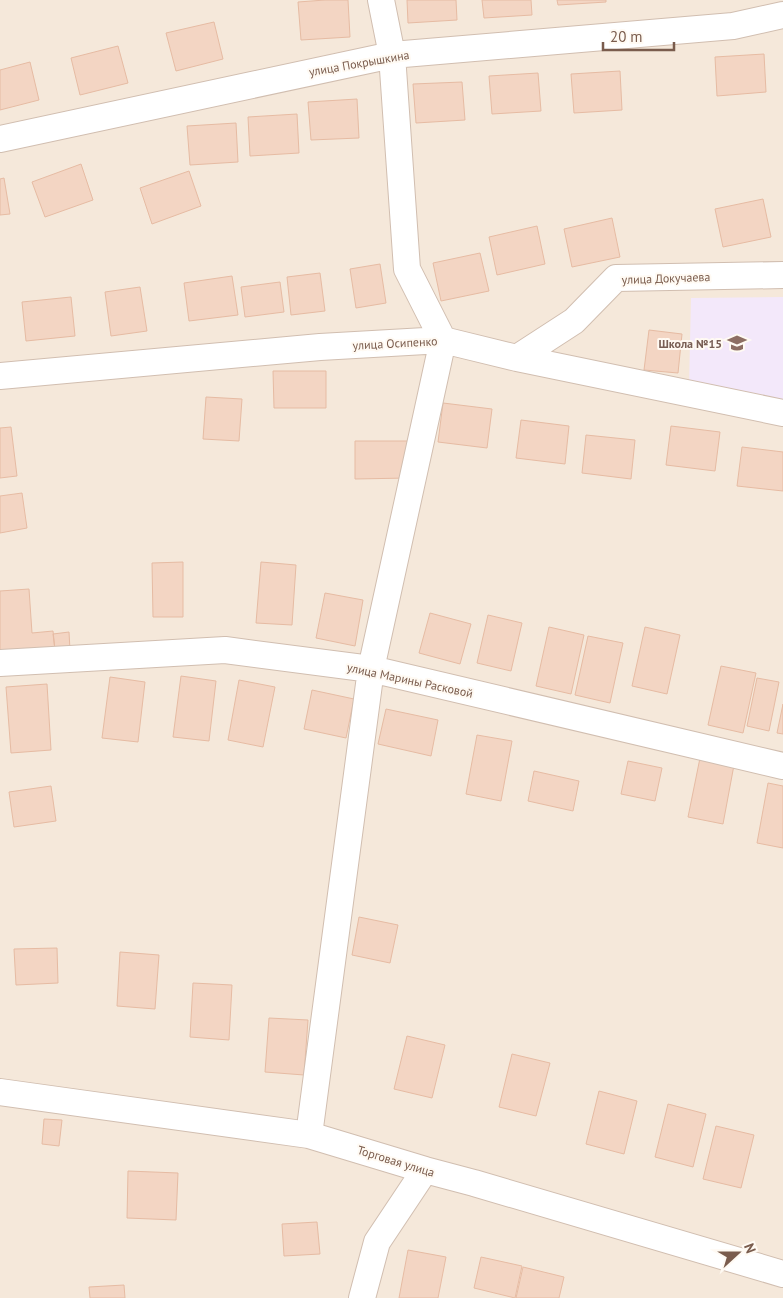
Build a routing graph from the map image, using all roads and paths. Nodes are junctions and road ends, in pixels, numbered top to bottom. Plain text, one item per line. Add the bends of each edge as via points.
1 (381, 0) edge
2 (783, 16) edge
3 (392, 55) junction
4 (0, 139) edge
5 (783, 274) edge
6 (443, 340) junction
7 (517, 358) junction
8 (0, 376) edge
9 (783, 413) edge
10 (0, 662) edge
11 (371, 669) junction
12 (783, 766) edge
13 (0, 1092) edge
14 (309, 1135) junction
15 (425, 1170) junction
16 (783, 1274) edge
17 (362, 1298) edge

1 - 3 street
2 - 3 street, улица Покрышкина via 733,26
3 - 4 street, улица Покрышкина
3 - 6 street via 407,269
5 - 7 street, улица Докучаева via 616,278 574,320
6 - 7 street, улица Осипенко
6 - 8 street, улица Осипенко via 320,347
6 - 11 street
7 - 9 street, улица Осипенко
10 - 11 street, улица Марины Расковой via 225,650
11 - 12 street, улица Марины Расковой
11 - 14 street
13 - 14 street, Торговая улица
14 - 15 street, Торговая улица
15 - 16 street, Торговая улица
15 - 17 street via 377,1242

